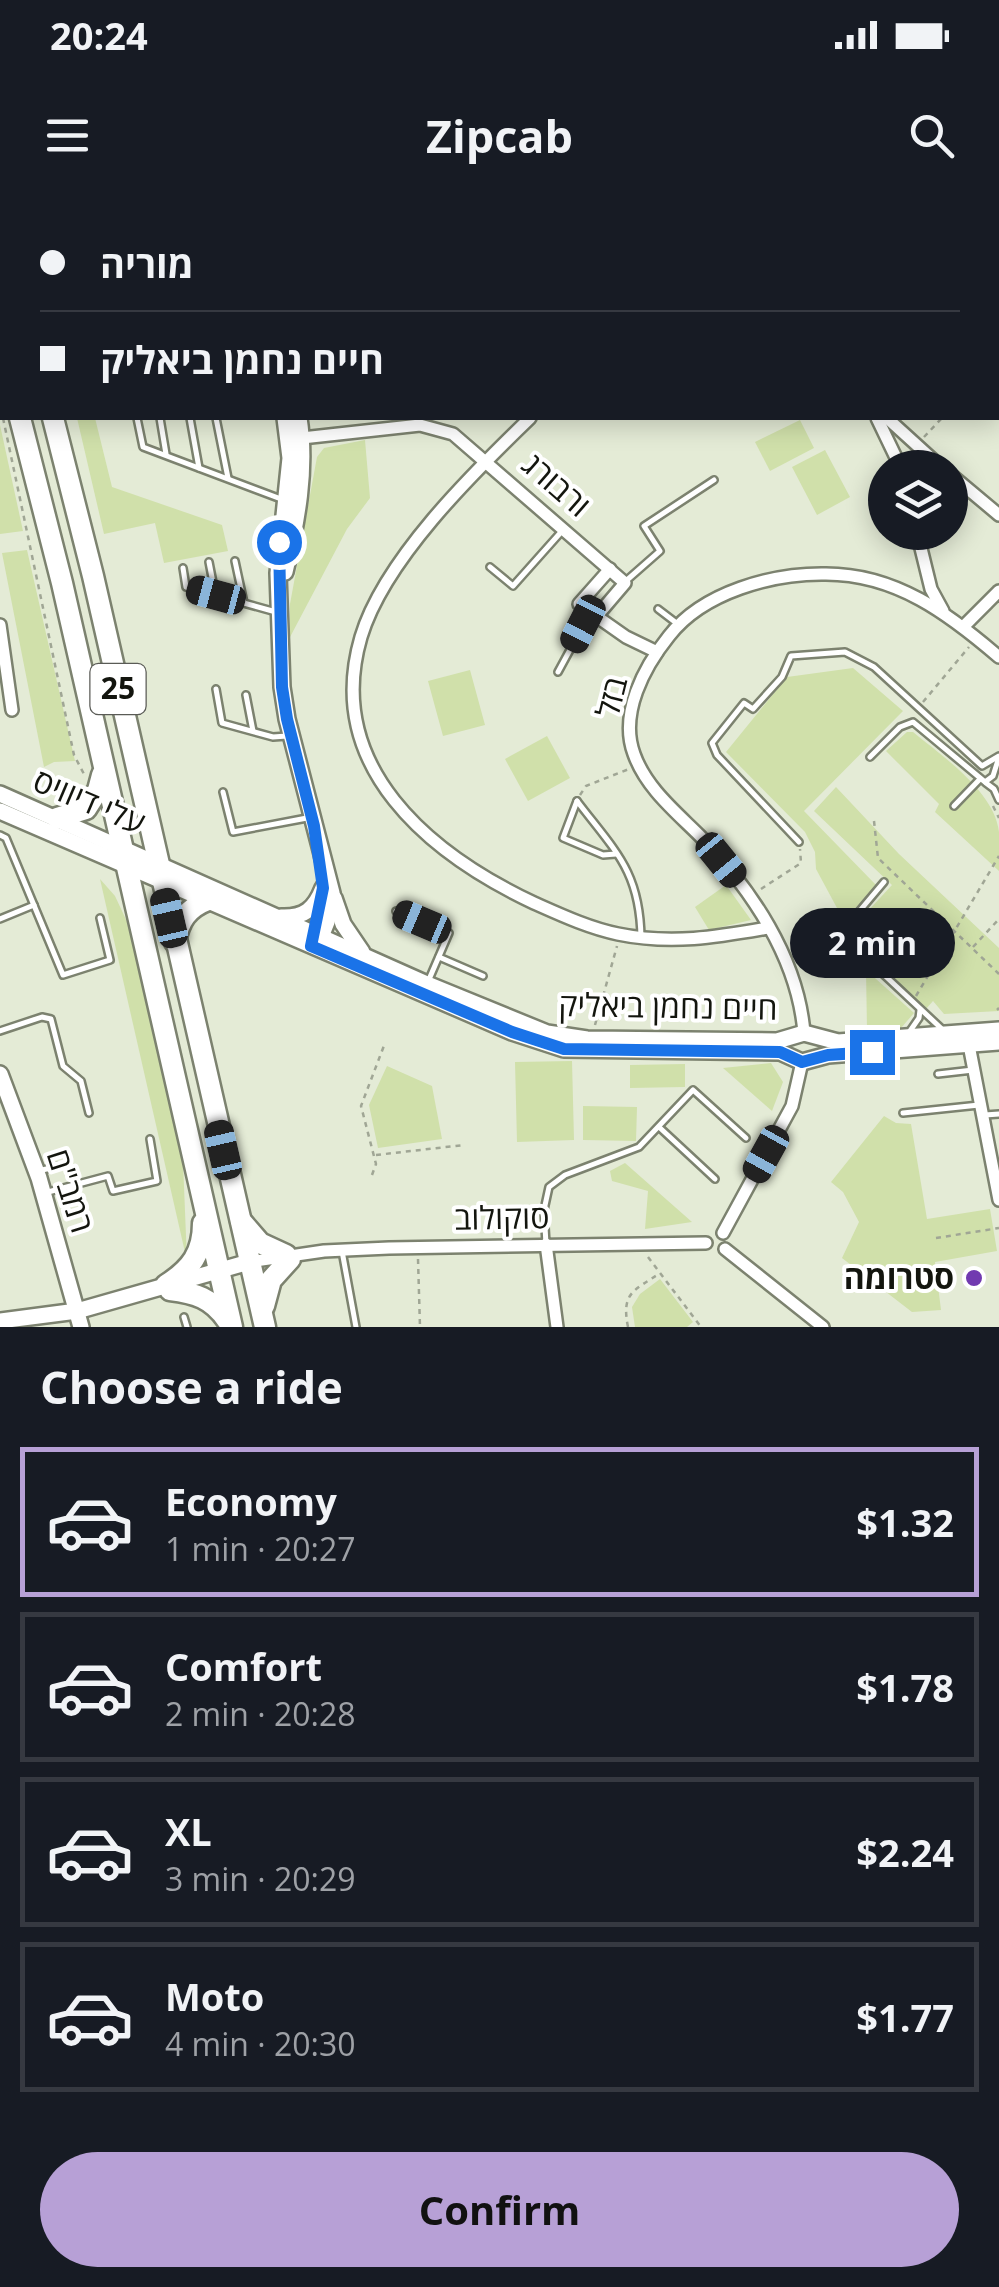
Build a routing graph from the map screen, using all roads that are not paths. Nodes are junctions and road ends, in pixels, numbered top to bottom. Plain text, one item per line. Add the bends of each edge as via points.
1 (21, 420) edge
2 (53, 420) edge
3 (137, 420) edge
4 (160, 420) edge
5 (190, 420) edge
6 (216, 420) edge
7 (287, 420) edge
8 (299, 420) edge
9 (528, 420) edge
10 (878, 420) edge
11 (889, 420) edge
12 (382, 423) edge
13 (296, 439) junction
14 (916, 446) junction
15 (893, 450) edge
16 (913, 450) edge
17 (921, 450) edge
18 (166, 456) junction
19 (486, 460) junction
20 (200, 468) junction
21 (228, 479) junction
22 (714, 480) dead end
23 (968, 489) edge
24 (285, 500) junction
25 (999, 515) edge
26 (564, 529) junction
27 (921, 550) edge
28 (235, 560) dead end
29 (209, 562) dead end
30 (490, 566) dead end
31 (182, 568) dead end
32 (610, 570) junction
33 (625, 582) junction
34 (999, 591) edge
35 (216, 595) junction
36 (244, 603) junction
37 (279, 609) junction
38 (658, 609) dead end
39 (943, 611) junction
40 (593, 615) junction
41 (0, 625) edge
42 (679, 625) junction
43 (963, 627) junction
44 (657, 652) junction
45 (999, 658) edge
46 (558, 672) dead end
47 (216, 689) dead end
48 (246, 695) dead end
49 (12, 710) dead end
50 (254, 732) junction
51 (291, 736) junction
52 (870, 756) dead end
53 (999, 757) edge
54 (102, 768) junction
55 (982, 780) junction
56 (223, 792) dead end
57 (0, 794) edge
58 (999, 800) edge
59 (954, 806) dead end
60 (0, 811) edge
61 (56, 818) junction
62 (312, 822) junction
63 (0, 835) edge
64 (799, 842) road end
65 (617, 854) junction
66 (122, 855) junction
67 (158, 870) junction
68 (884, 882) dead end
69 (327, 887) junction
70 (208, 900) junction
71 (34, 904) junction
72 (396, 911) dead end
73 (276, 917) junction
74 (100, 918) dead end
75 (0, 919) edge
76 (768, 928) junction
77 (642, 938) junction
78 (315, 939) junction
79 (174, 944) junction
80 (439, 957) junction
81 (369, 958) junction
82 (483, 976) dead end
83 (427, 984) junction
84 (919, 1008) junction
85 (0, 1030) edge
86 (999, 1030) edge
87 (949, 1034) junction
88 (803, 1035) junction
89 (899, 1038) junction
90 (999, 1042) edge
91 (968, 1044) junction
92 (803, 1060) junction
93 (973, 1070) junction
94 (0, 1074) edge
95 (938, 1074) dead end
96 (981, 1110) junction
97 (903, 1113) dead end
98 (89, 1114) dead end
99 (999, 1114) edge
100 (658, 1127) junction
101 (150, 1138) dead end
102 (746, 1138) dead end
103 (60, 1166) dead end
104 (36, 1171) junction
105 (716, 1179) dead end
106 (44, 1193) junction
107 (999, 1200) edge
108 (202, 1201) junction
109 (238, 1218) junction
110 (723, 1233) junction
111 (706, 1243) junction
112 (546, 1244) junction
113 (725, 1249) junction
114 (342, 1250) junction
115 (292, 1256) junction
116 (251, 1267) junction
117 (219, 1275) junction
118 (168, 1287) junction
119 (184, 1318) dead end
120 (79, 1319) edge
121 (0, 1322) edge
122 (264, 1325) edge
123 (187, 1327) edge
124 (232, 1327) edge
125 (356, 1327) edge
126 (557, 1327) edge
127 (824, 1327) edge

1 - 54 highway, 25
2 - 67 highway, 25
3 - 18 lane via 143,447
4 - 18 lane
5 - 20 lane
6 - 21 lane
7 - 13 street
8 - 13 street
9 - 19 street
10 - 15 street
11 - 14 street
12 - 13 street, ורבורג
12 - 19 street, ורבורג via 436,428
13 - 24 street
13 - 37 street via 300,486
14 - 16 street
14 - 17 street
18 - 20 lane
19 - 26 street, ורבורג
19 - 77 street via 403,558 370,611 354,666 360,733 402,811 448,854 561,916
20 - 21 lane
21 - 24 lane
22 - 33 lane via 644,526 660,551
23 - 25 street
24 - 37 street
26 - 30 lane via 513,586
26 - 32 street, ורבורג
27 - 39 street
28 - 36 lane
29 - 35 lane
31 - 35 lane via 186,587
32 - 33 street, ורבורג
32 - 40 street via 579,604
33 - 40 street
34 - 43 street
35 - 36 lane
36 - 37 lane
37 - 51 street
38 - 42 lane
39 - 42 street, בזל via 888,584 827,574 746,586
39 - 43 street, בזל
40 - 44 street
40 - 46 lane
41 - 49 street
42 - 44 street, בזל
43 - 45 street, בזל
44 - 76 street, בזל via 631,715 639,765 656,793 721,860
47 - 50 lane via 222,724
48 - 50 lane
50 - 51 lane
51 - 62 street
52 - 55 lane via 912,722
53 - 55 lane via 992,776
53 - 64 lane via 982,766 874,667 845,652 791,656 753,710 744,703 712,743
54 - 61 highway via 96,795 81,812
54 - 66 highway, 25
55 - 58 lane
55 - 59 lane
56 - 62 lane via 232,832
57 - 61 street, עלי דיוויס
60 - 66 street, עלי דיוויס
61 - 66 street, עלי דיוויס
62 - 69 street
63 - 71 lane
65 - 65 lane via 563,838 577,800
65 - 77 lane via 637,889
66 - 67 street, חיים נחמן ביאליק
66 - 108 highway, 25
67 - 70 street, חיים נחמן ביאליק
67 - 73 street, חיים נחמן ביאליק
67 - 79 highway, 25
68 - 84 lane via 857,914 854,939
69 - 73 street via 306,913
69 - 78 street
69 - 81 street via 342,924
70 - 78 street, חיים נחמן ביאליק
70 - 79 highway via 183,918
71 - 74 lane via 62,975 110,960
71 - 75 lane
72 - 80 lane via 449,934
73 - 78 street, חיים נחמן ביאליק
76 - 77 street via 702,940
76 - 88 street, בזל via 796,985
78 - 81 street, חיים נחמן ביאליק
78 - 92 street, חיים נחמן ביאליק via 554,1046 780,1052
79 - 109 highway, 25
80 - 82 lane
80 - 83 lane
81 - 83 street, חיים נחמן ביאליק
83 - 88 street, חיים נחמן ביאליק via 546,1033 590,1039 777,1041
84 - 87 lane
84 - 89 lane via 919,1018
85 - 98 lane via 51,1020 63,1066 81,1081
86 - 87 street, חיים נחמן ביאליק
87 - 89 street, חיים נחמן ביאליק
88 - 89 street, חיים נחמן ביאליק via 838,1042
88 - 92 street via 789,1047
88 - 92 street via 818,1048
90 - 91 street, חיים נחמן ביאליק
91 - 92 street, חיים נחמן ביאליק
91 - 93 street
92 - 110 street via 792,1106
93 - 95 lane
93 - 96 street
94 - 104 street, רמב"ם
96 - 97 lane
96 - 99 lane
96 - 107 street
100 - 102 lane via 693,1090
100 - 105 lane
100 - 112 lane via 639,1147 549,1187
101 - 106 lane via 157,1181 112,1191 108,1176
103 - 104 lane
104 - 106 street, רמב"ם
106 - 120 street, רמב"ם
108 - 117 highway, 25
108 - 118 highway via 203,1240 196,1259
109 - 115 highway via 260,1243
109 - 116 highway, 25
110 - 111 street via 710,1234
110 - 113 street
111 - 112 street, סוקולוב
111 - 113 street via 712,1252
112 - 114 street, סוקולוב
112 - 126 street
113 - 127 street
114 - 115 street, סוקולוב
114 - 125 lane
115 - 116 street, סוקולוב
115 - 122 highway via 266,1290
116 - 117 street
116 - 122 highway, 25
117 - 118 street
117 - 124 highway, 25
118 - 120 street
118 - 124 highway via 209,1300
119 - 123 lane
120 - 121 street

